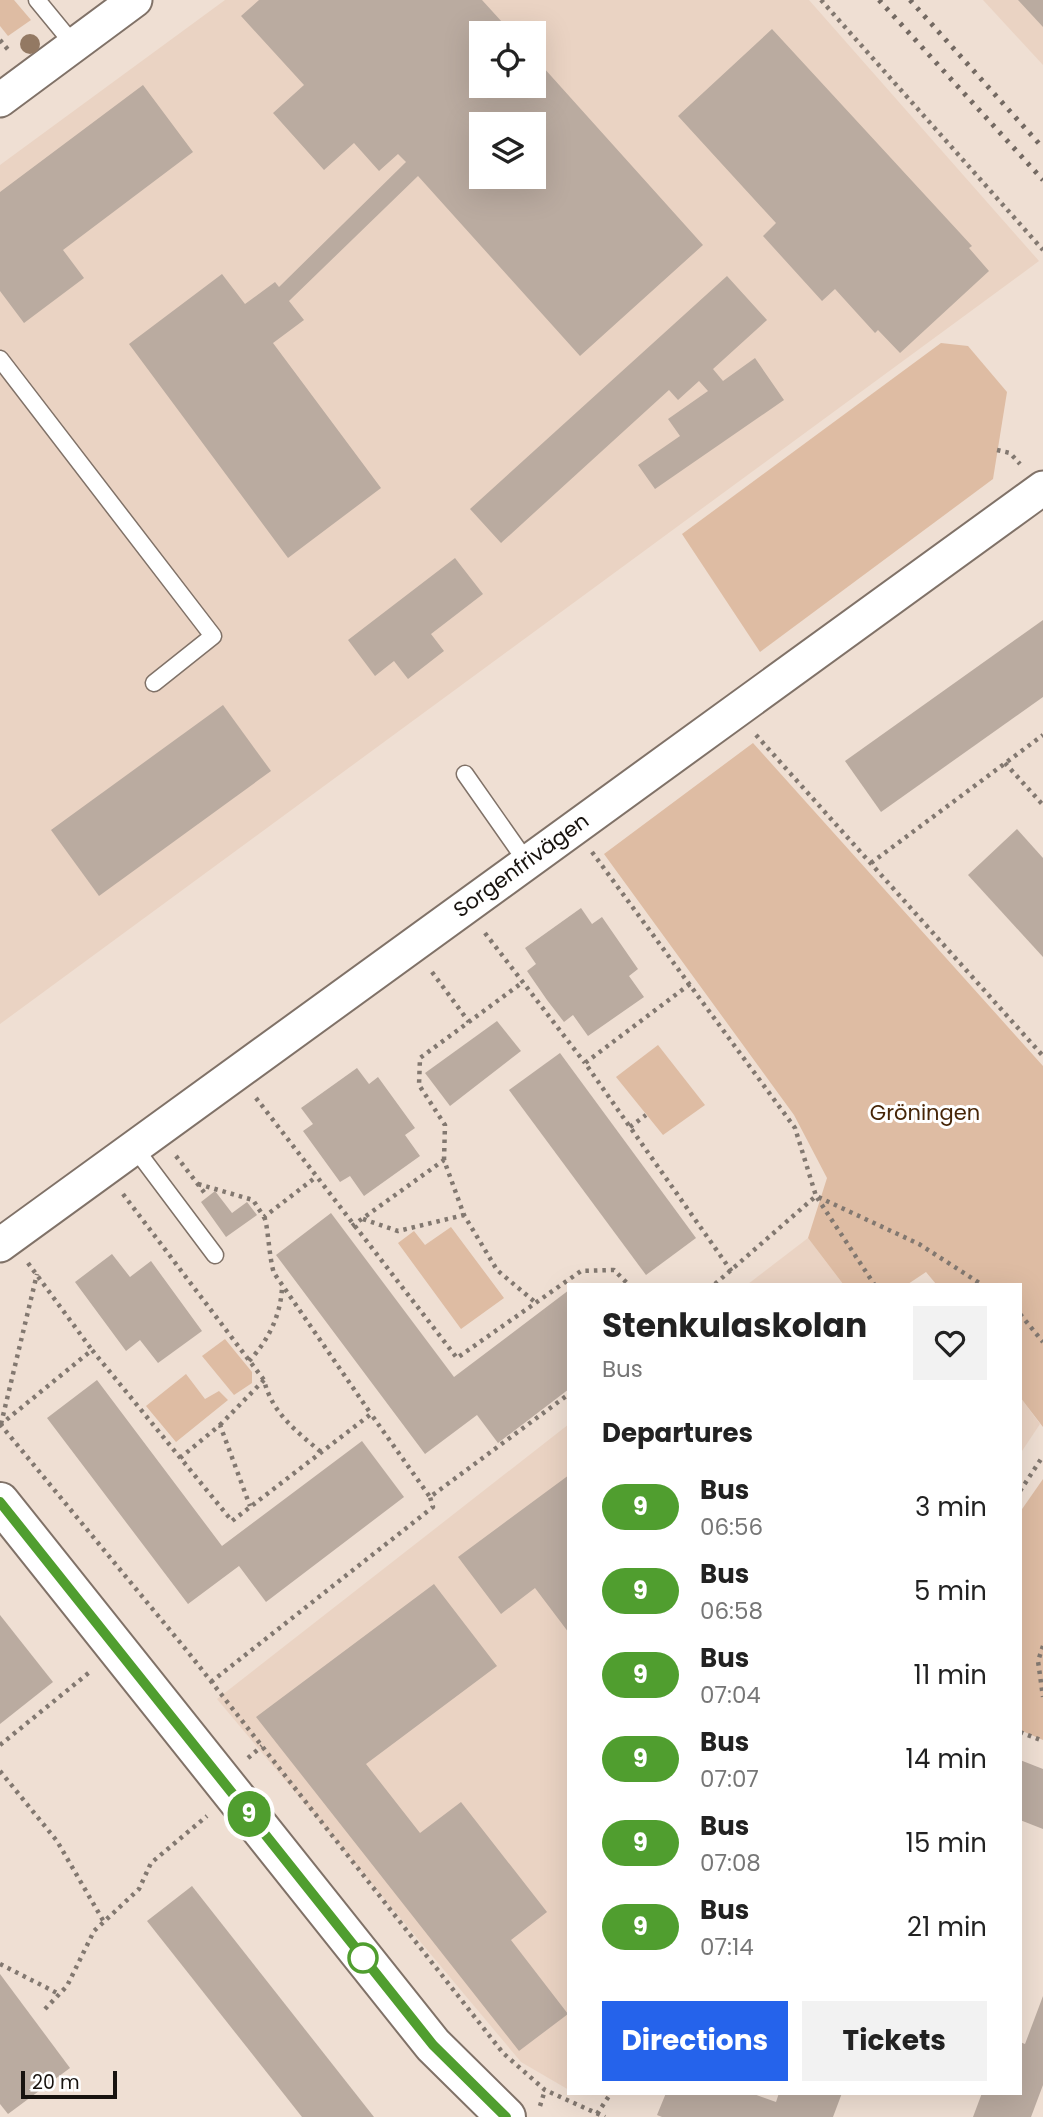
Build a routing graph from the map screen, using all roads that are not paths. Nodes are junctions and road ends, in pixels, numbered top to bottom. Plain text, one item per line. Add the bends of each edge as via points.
1 (37, 0) edge
2 (135, 0) edge
3 (74, 45) junction
4 (0, 100) edge
5 (0, 359) edge
6 (1038, 474) edge
7 (154, 683) dead end
8 (465, 774) dead end
9 (527, 861) junction
10 (145, 1139) junction
11 (5, 1241) edge
12 (215, 1255) dead end
13 (0, 1502) edge
14 (506, 2117) edge

1 - 3 lane
2 - 3 street
3 - 4 street
5 - 7 lane via 213,636
6 - 9 street, Sorgenfrivägen via 734,710
8 - 9 lane
9 - 10 street, Sorgenfrivägen
10 - 11 street, Sorgenfrivägen
10 - 12 lane
13 - 14 street via 433,2045

